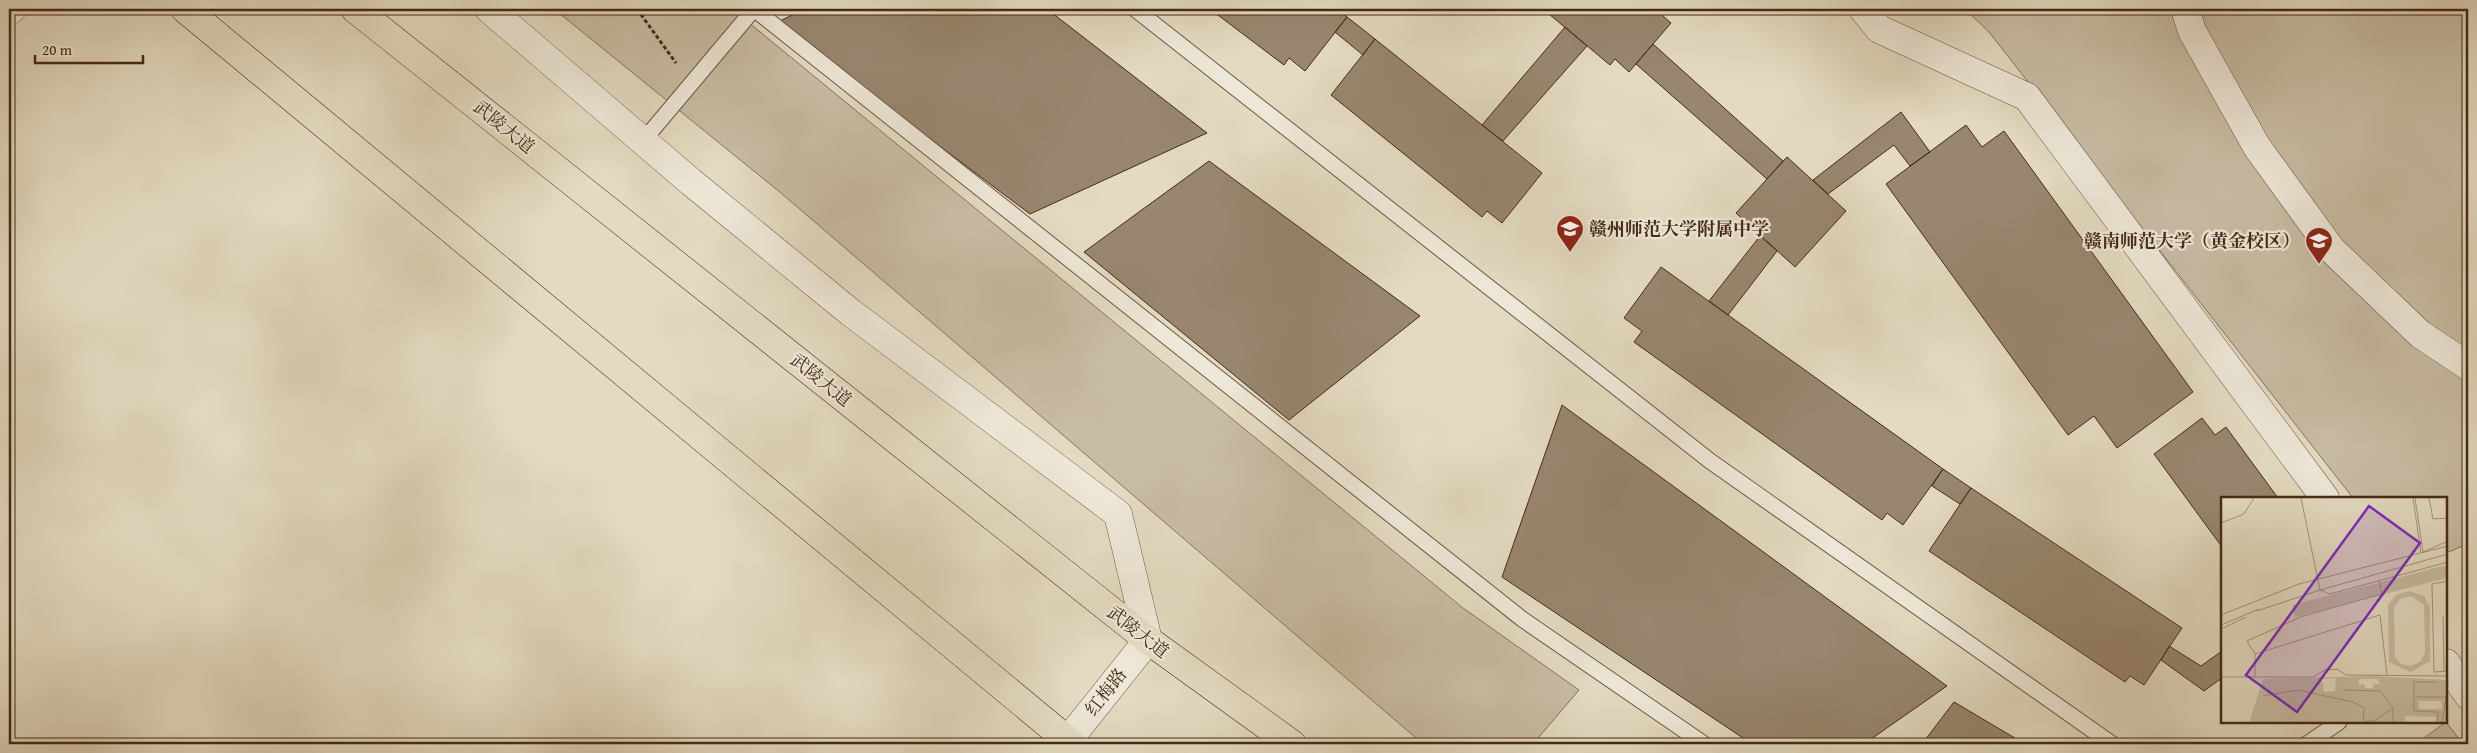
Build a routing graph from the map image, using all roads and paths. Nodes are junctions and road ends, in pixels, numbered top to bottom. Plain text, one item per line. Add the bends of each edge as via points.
1 (12, 9) edge
2 (185, 9) edge
3 (356, 9) edge
4 (489, 9) edge
5 (637, 9) edge
6 (1135, 9) edge
7 (1863, 9) edge
8 (2185, 9) edge
9 (9, 12) edge
10 (691, 84) junction
11 (643, 141) junction
12 (2468, 366) edge
13 (2324, 497) edge
14 (1148, 640) junction
15 (2447, 664) edge
16 (2468, 695) edge
17 (2338, 723) edge
18 (1068, 743) edge
19 (1292, 744) edge
20 (1704, 744) edge
21 (2112, 744) edge
22 (2308, 744) edge

1 - 9 street
2 - 18 main road
3 - 14 main road, 武陵大道
4 - 11 street
5 - 10 path
6 - 21 lane via 1710,461
7 - 13 street via 1879,29 2027,97
8 - 12 street via 2192,31 2257,147 2331,249 2420,334
10 - 11 lane
10 - 20 lane via 754,9 1522,619
11 - 14 street via 850,312 1118,514
14 - 18 street, 红梅路
14 - 19 main road, 武陵大道
15 - 16 street
17 - 22 lane

